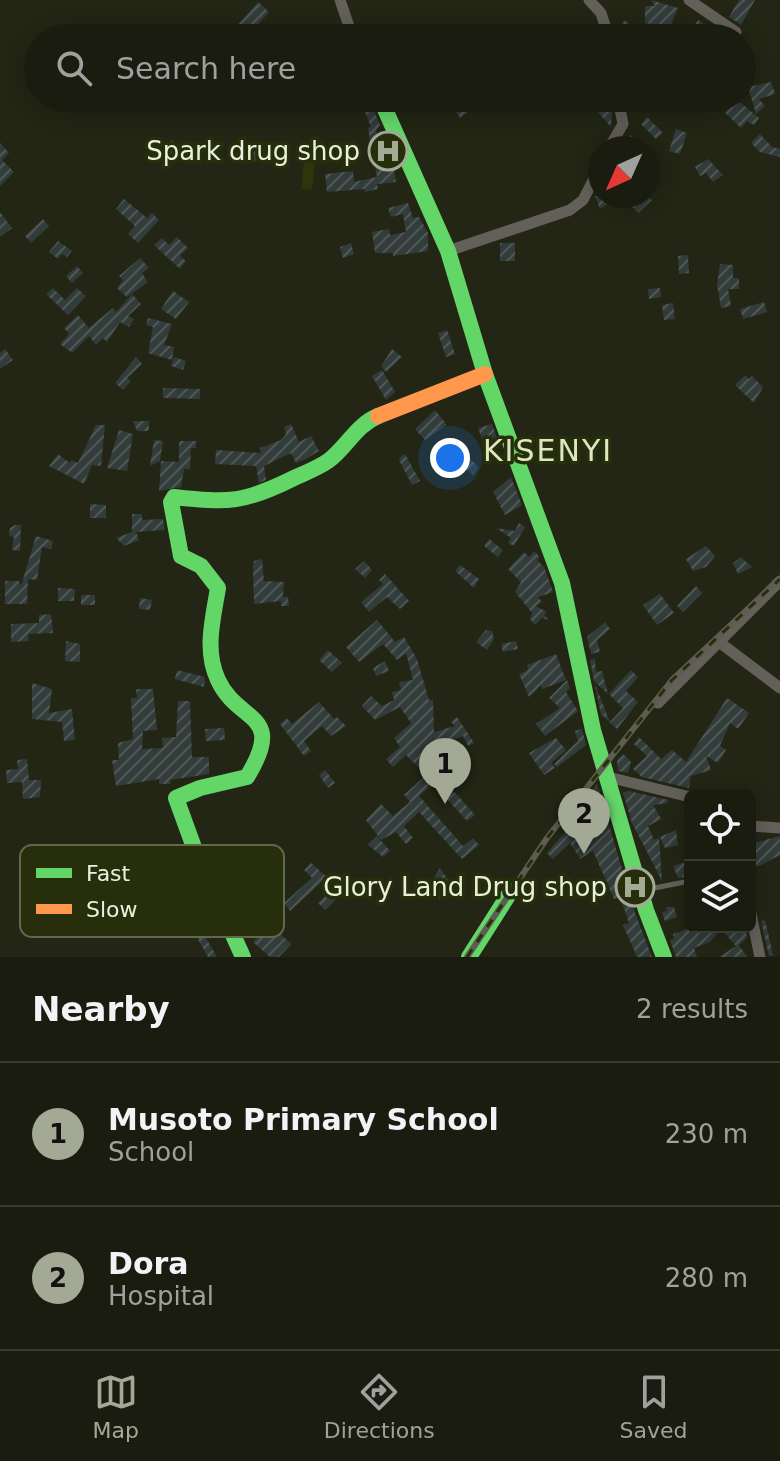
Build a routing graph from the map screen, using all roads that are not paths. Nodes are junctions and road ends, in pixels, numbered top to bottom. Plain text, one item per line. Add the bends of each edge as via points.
1 (340, 0) edge
2 (589, 0) edge
3 (689, 0) edge
4 (348, 24) edge
5 (605, 24) edge
6 (724, 24) edge
7 (386, 112) edge
8 (621, 112) edge
9 (616, 136) edge
10 (588, 190) edge
11 (448, 251) junction
12 (485, 374) junction
13 (780, 581) edge
14 (719, 642) junction
15 (780, 688) edge
16 (658, 703) dead end
17 (608, 777) junction
18 (684, 796) edge
19 (756, 826) edge
20 (780, 828) edge
21 (193, 845) edge
22 (684, 882) edge
23 (511, 891) dead end
24 (640, 891) junction
25 (755, 933) edge
26 (234, 937) edge
27 (243, 957) edge
28 (469, 957) edge
29 (664, 957) edge
30 (760, 957) edge

1 - 4 street
2 - 5 street
3 - 6 street
7 - 11 street
8 - 9 street via 623,124
10 - 11 street via 570,210
11 - 12 street
12 - 17 street via 562,583
12 - 21 street via 368,420 328,461 268,491 245,500 174,497 181,556 201,566 218,588 209,648 217,678 226,694 258,720 262,735 258,759 247,777 189,789 176,798
13 - 14 street
14 - 15 street
14 - 16 street
17 - 18 street
17 - 24 street
19 - 20 street
22 - 24 lane
23 - 28 street
24 - 29 street
25 - 30 street
26 - 27 street

